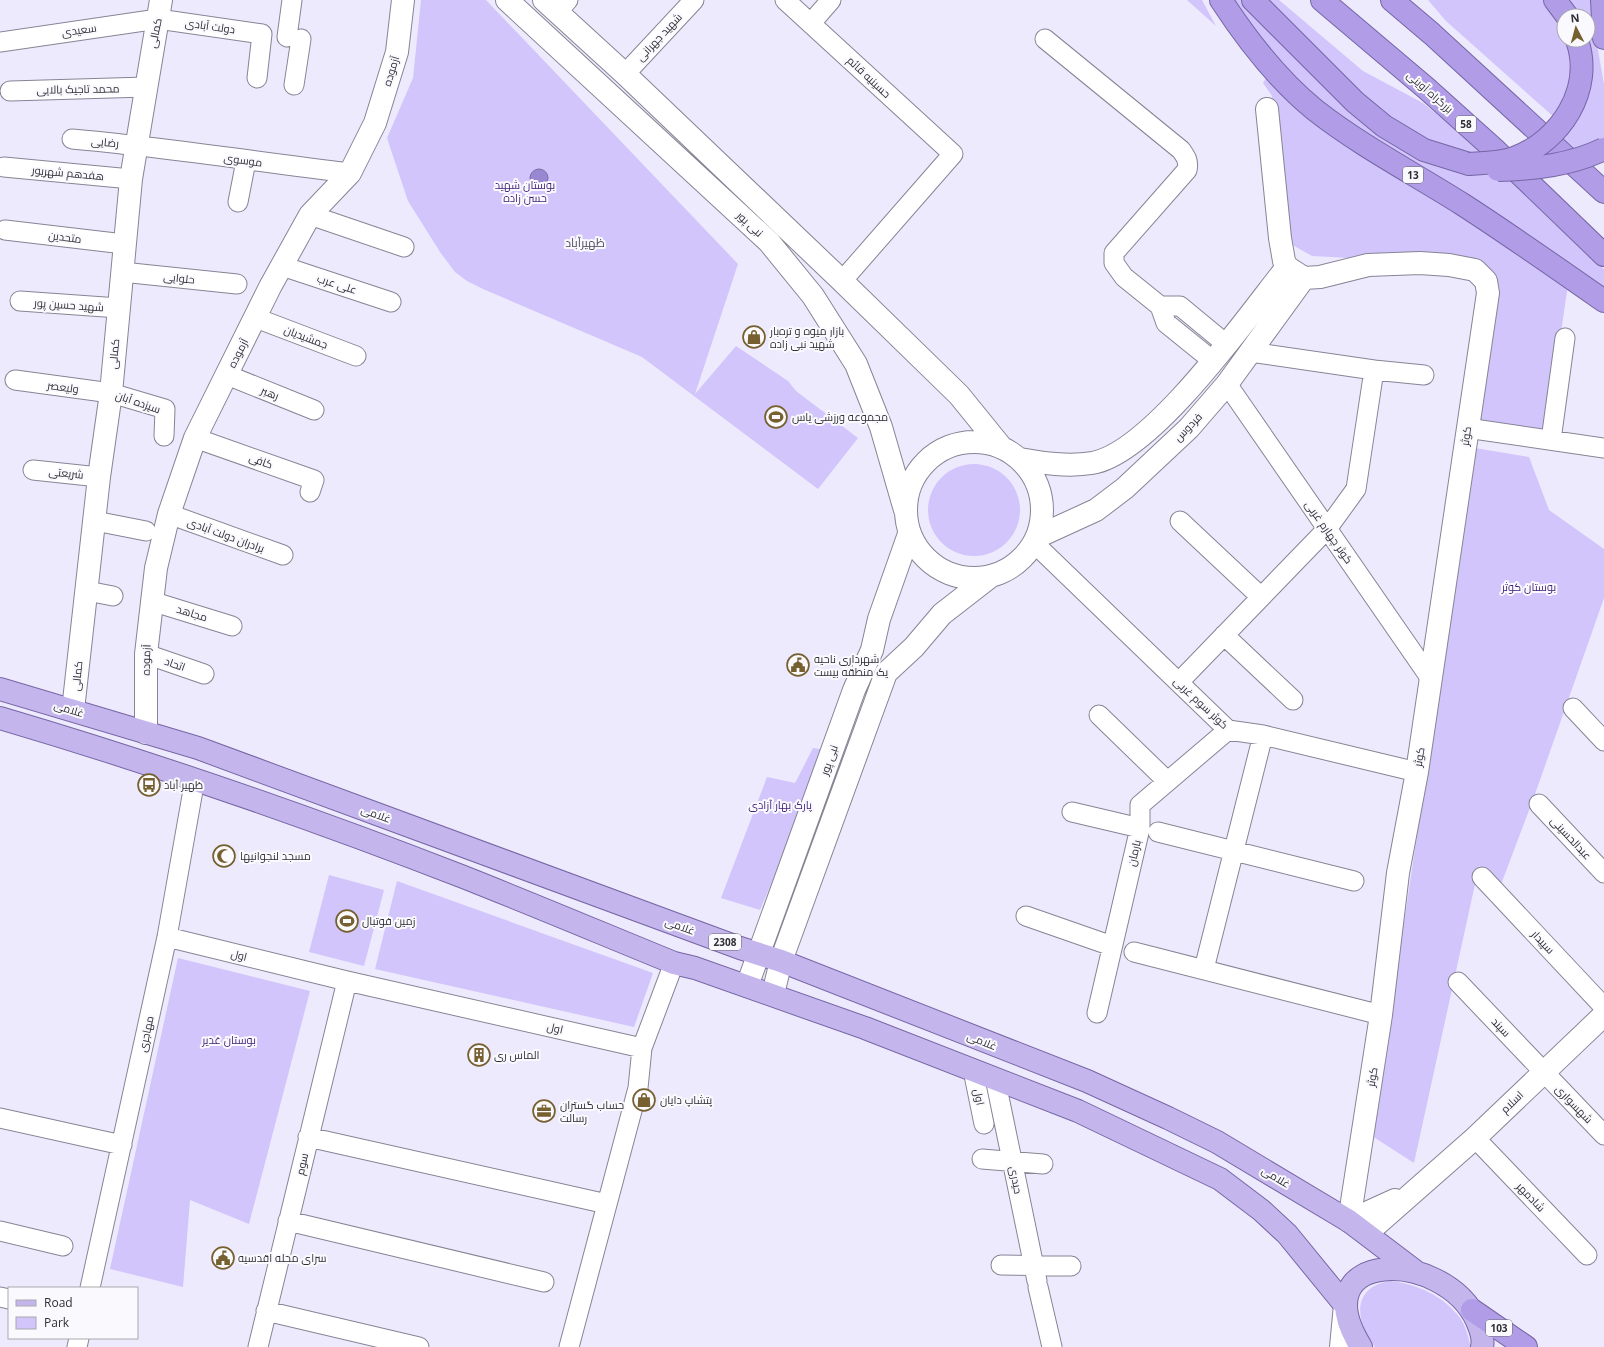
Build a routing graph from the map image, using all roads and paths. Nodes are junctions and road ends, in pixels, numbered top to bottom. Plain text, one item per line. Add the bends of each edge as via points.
1 (292, 0) edge
2 (403, 0) edge
3 (507, 0) edge
4 (694, 0) edge
5 (785, 0) edge
6 (831, 0) edge
7 (1221, 0) edge
8 (1253, 0) edge
9 (1322, 0) edge
10 (1392, 0) edge
11 (1602, 0) edge
12 (556, 4) edge
13 (159, 10) edge
14 (811, 23) junction
15 (1604, 38) edge
16 (1044, 39) dead end
17 (0, 42) edge
18 (1578, 48) edge
19 (625, 74) junction
20 (257, 78) dead end
21 (294, 85) dead end
22 (146, 87) junction
23 (10, 91) dead end
24 (1267, 109) dead end
25 (72, 139) dead end
26 (137, 145) junction
27 (1604, 149) edge
28 (246, 161) junction
29 (1469, 164) junction
30 (4, 167) dead end
31 (350, 173) junction
32 (131, 179) junction
33 (1604, 192) edge
34 (238, 202) dead end
35 (310, 216) junction
36 (5, 230) dead end
37 (124, 244) junction
38 (404, 247) dead end
39 (1604, 255) edge
40 (282, 266) junction
41 (122, 272) junction
42 (1295, 272) junction
43 (842, 281) junction
44 (237, 284) dead end
45 (20, 301) dead end
46 (1604, 301) edge
47 (391, 302) dead end
48 (1160, 306) junction
49 (119, 308) junction
50 (256, 318) junction
51 (1565, 338) dead end
52 (1226, 344) junction
53 (1250, 352) junction
54 (356, 356) dead end
55 (1213, 361) junction
56 (1374, 370) junction
57 (227, 375) junction
58 (1424, 375) dead end
59 (15, 380) dead end
60 (1227, 384) junction
61 (111, 393) junction
62 (314, 410) dead end
63 (1467, 428) junction
64 (164, 436) dead end
65 (195, 438) junction
66 (1551, 440) junction
67 (1604, 448) edge
68 (1011, 454) junction
69 (33, 470) dead end
70 (99, 477) junction
71 (310, 492) dead end
72 (905, 510) junction
73 (169, 514) junction
74 (95, 521) junction
75 (1180, 521) dead end
76 (1327, 529) junction
77 (146, 531) dead end
78 (910, 534) junction
79 (1035, 540) junction
80 (283, 555) dead end
81 (991, 576) junction
82 (87, 591) junction
83 (113, 596) dead end
84 (1261, 597) junction
85 (151, 601) junction
86 (232, 626) dead end
87 (1224, 635) junction
88 (146, 654) junction
89 (204, 674) dead end
90 (1431, 679) junction
91 (1179, 682) junction
92 (0, 689) edge
93 (1293, 700) dead end
94 (1573, 708) dead end
95 (73, 710) junction
96 (1099, 715) dead end
97 (0, 718) edge
98 (1228, 730) junction
99 (146, 732) junction
100 (1263, 735) junction
101 (1604, 742) edge
102 (1417, 772) junction
103 (196, 779) junction
104 (1167, 781) junction
105 (1539, 804) dead end
106 (1072, 812) dead end
107 (1140, 828) junction
108 (1158, 832) dead end
109 (1234, 851) junction
110 (1604, 873) edge
111 (1482, 877) dead end
112 (1354, 880) dead end
113 (1026, 916) dead end
114 (167, 937) junction
115 (1112, 946) junction
116 (1134, 952) dead end
117 (760, 954) junction
118 (781, 961) junction
119 (674, 963) junction
120 (1204, 969) junction
121 (347, 981) junction
122 (1458, 982) dead end
123 (747, 986) junction
124 (773, 994) junction
125 (1604, 1007) edge
126 (1097, 1013) dead end
127 (1381, 1015) junction
128 (1604, 1015) edge
129 (642, 1048) junction
130 (973, 1070) junction
131 (1543, 1072) junction
132 (995, 1078) junction
133 (0, 1118) edge
134 (984, 1124) dead end
135 (1604, 1135) edge
136 (308, 1137) junction
137 (1475, 1138) junction
138 (122, 1145) junction
139 (982, 1160) dead end
140 (1012, 1161) junction
141 (1043, 1164) dead end
142 (1420, 1188) junction
143 (606, 1204) junction
144 (288, 1220) junction
145 (1349, 1221) junction
146 (0, 1232) edge
147 (1367, 1233) junction
148 (63, 1246) dead end
149 (1587, 1255) dead end
150 (1001, 1265) dead end
151 (1071, 1266) dead end
152 (1415, 1271) junction
153 (1036, 1277) junction
154 (544, 1282) dead end
155 (90, 1287) edge
156 (1345, 1305) junction
157 (1472, 1310) junction
158 (266, 1311) junction
159 (258, 1347) edge
160 (419, 1347) edge
161 (569, 1347) edge
162 (1052, 1347) edge
163 (1341, 1347) edge
164 (1361, 1347) edge
165 (1482, 1347) edge
166 (1526, 1347) edge

1 - 21 street
2 - 31 main road, آزموده via 397,52 375,123
3 - 72 main road, نبی پور via 769,242 813,296 856,364 881,427
4 - 19 street, شهید جهرانی
5 - 14 street, حسینیه قائم
6 - 14 street
7 - 46 highway, 13 via 1267,64 1314,109 1395,165 1462,204
8 - 29 highway via 1344,92 1384,126 1424,150
9 - 39 highway, بزرگراه آوینی / 58 via 1443,104
10 - 33 highway
11 - 15 highway
12 - 19 main road, نبی پور
13 - 17 street, سعیدی
13 - 20 street, دولت آبادی via 262,34
13 - 22 main road, کمالی
14 - 43 street, حسینیه قائم via 953,154
16 - 48 street via 1181,150 1186,157 1187,170 1114,253 1114,263 1124,277
18 - 29 highway, bridge via 1580,67 1578,90 1572,109 1559,127 1535,148 1514,159
19 - 43 main road, نبی پور
22 - 23 street, محمد تاجیک بالایی
22 - 26 main road, کمالی
24 - 42 main road via 1284,261
25 - 26 street, رضایی
26 - 28 street, موسوی
26 - 32 main road, کمالی
27 - 29 highway, bridge via 1578,160 1532,169 1498,170
28 - 31 street, موسوی
28 - 34 street
30 - 32 street, هفدهم شهریور
31 - 35 main road, آزموده
32 - 37 main road, کمالی
35 - 38 street
35 - 40 main road, آزموده
36 - 37 street, متحدین
37 - 41 main road, کمالی
40 - 47 street, علی عرب
40 - 50 main road, آزموده
41 - 44 street, حلوایی
41 - 49 main road, کمالی
42 - 52 main road
42 - 53 main road, فردوس
42 - 63 main road, کوثر via 1320,277 1368,266 1420,263 1474,270 1486,281 1488,293
43 - 68 main road, نبی پور via 959,395
45 - 49 street, شهید حسین پور
48 - 52 street via 1180,306
48 - 55 street via 1166,323
49 - 61 main road, کمالی
50 - 54 street, جمشیدیان
50 - 57 main road, آزموده
51 - 66 street
52 - 55 main road
53 - 56 street
53 - 60 main road, فردوس
55 - 68 main road via 1164,416 1142,437 1115,456 1093,463 1070,465
56 - 58 street
56 - 76 street via 1356,489
57 - 62 street, رهبر
57 - 65 main road, آزموده
59 - 61 street, ولیعصر
60 - 76 street, کوثر چهارم غربی
60 - 79 main road, فردوس via 1189,428 1125,488 1096,510
61 - 64 street, سیزده آبان via 165,409
61 - 70 main road, کمالی
63 - 66 street
63 - 90 main road, کوثر
65 - 71 street, کافی via 314,480
65 - 73 main road, آزموده
66 - 67 street
68 - 72 main road via 984,442 964,442 946,448 929,458 916,473 908,490
68 - 79 main road via 1033,476 1041,495 1042,516
69 - 70 street, شریعتی
70 - 74 main road, کمالی
72 - 78 main road
73 - 80 street, برادران دولت آبادی
73 - 85 main road, آزموده
74 - 77 street
74 - 82 main road, کمالی
75 - 84 street
76 - 84 street
76 - 90 street, کوثر چهارم غربی
78 - 81 main road via 919,552 934,566 952,575 971,578
78 - 117 main road, نبی پور via 879,619 872,650 854,690
79 - 81 main road via 1023,558 1008,569
79 - 91 street, کوثر سوم غربی
81 - 118 main road via 942,614 914,647 886,673
82 - 83 street
82 - 95 main road, کمالی
84 - 87 street
85 - 86 street, مجاهد
85 - 88 main road, آزموده
87 - 91 street
87 - 93 street
88 - 89 street, اتحاد
88 - 99 main road, آزموده
90 - 102 main road, کوثر
91 - 98 street, کوثر سوم غربی
92 - 95 main road, غلامی / 2308
94 - 101 street
95 - 99 main road, غلامی / 2308
96 - 104 street
97 - 103 main road
98 - 100 street, کوثر سوم غربی
98 - 104 street, بارمان
99 - 117 main road, غلامی / 2308 via 205,751
100 - 102 street, کوثر سوم غربی
100 - 109 street
102 - 127 main road, کوثر via 1398,873
103 - 114 street, مهاجری
103 - 119 main road via 461,876
104 - 107 street, بارمان via 1140,805
105 - 110 street, عبدالحسینی
106 - 107 street
107 - 115 street, بارمان
108 - 109 street
109 - 112 street
109 - 120 street
111 - 125 street, سپیدار
113 - 115 street
114 - 121 street, اول
114 - 138 street, مهاجری
115 - 126 street, بارمان
116 - 120 street
117 - 118 main road, غلامی / 2308
117 - 123 main road, نبی پور
118 - 124 main road
118 - 145 main road, غلامی / 2308 via 1087,1081 1168,1118 1217,1142
119 - 123 main road
119 - 129 street
120 - 127 street
121 - 129 street, اول
121 - 136 street, سوم
122 - 131 street, سپند
123 - 124 main road
124 - 130 main road
127 - 145 main road, کوثر
128 - 131 main road, اسلام
129 - 143 street via 638,1088
130 - 132 main road
130 - 134 street, اول
131 - 135 street, شهسواری
131 - 137 main road, اسلام
132 - 140 street, حیدری
132 - 156 main road via 1078,1111 1220,1179 1261,1210 1287,1234
133 - 138 street
136 - 143 street
136 - 144 street, سوم
137 - 142 main road, اسلام
137 - 149 street, شادمهر
138 - 155 street, مهاجری
139 - 140 street
140 - 141 street
140 - 153 street, حیدری
142 - 145 main road
142 - 147 main road, اسلام
143 - 161 street
144 - 154 street
144 - 158 street, سوم
145 - 147 main road, غلامی / 2308
146 - 148 street
147 - 152 main road, غلامی / 2308
150 - 153 street
151 - 153 street
152 - 156 main road via 1398,1268 1380,1269 1365,1274 1349,1291
152 - 157 main road via 1446,1287 1464,1300
153 - 162 street, حیدری
156 - 163 main road
156 - 164 main road via 1351,1329
157 - 165 main road via 1483,1342
157 - 166 highway, 103
158 - 159 street, سوم
158 - 160 street

